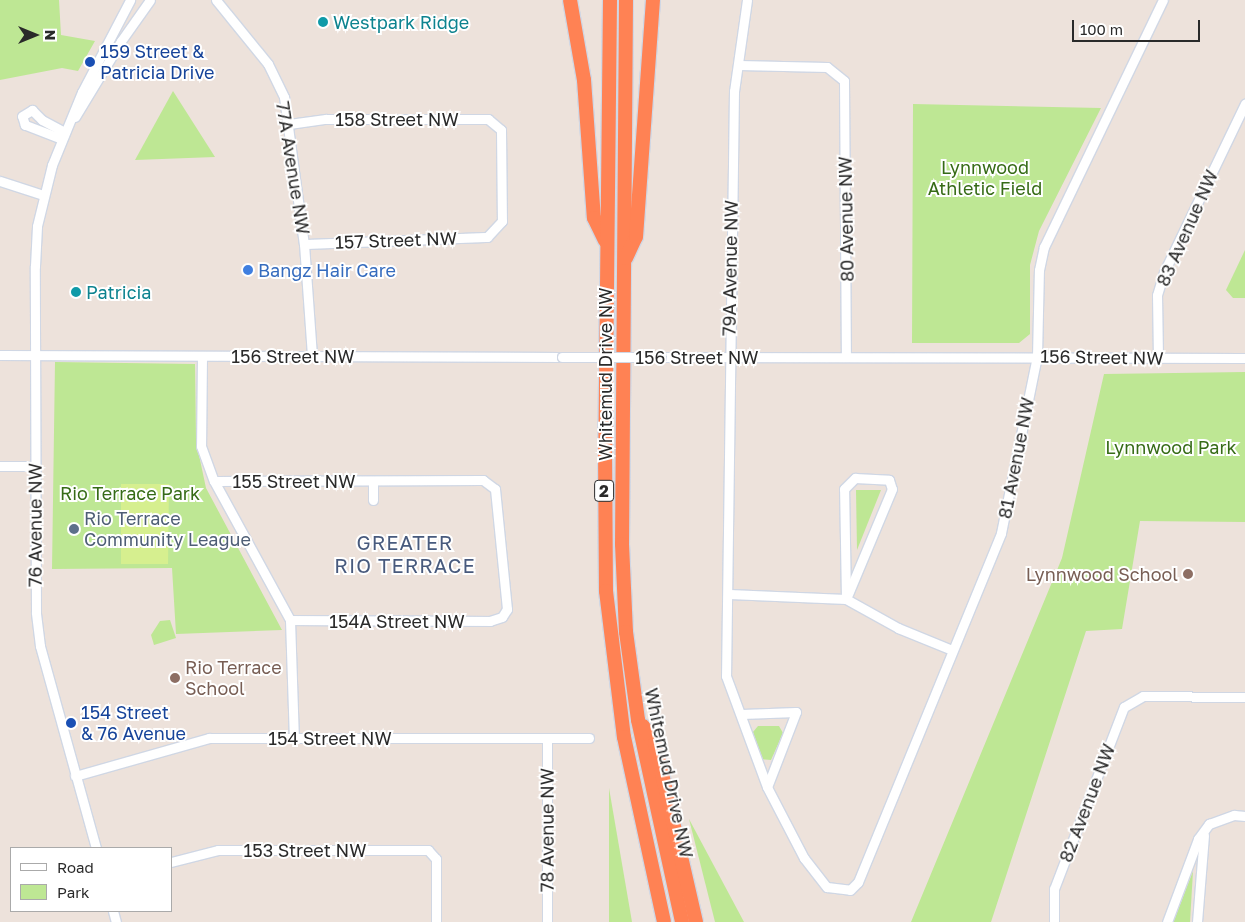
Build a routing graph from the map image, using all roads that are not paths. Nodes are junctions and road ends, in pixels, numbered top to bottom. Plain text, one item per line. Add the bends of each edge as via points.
1 (130, 0) edge
2 (150, 0) edge
3 (216, 0) edge
4 (570, 0) edge
5 (610, 0) edge
6 (626, 0) edge
7 (653, 0) edge
8 (747, 0) edge
9 (1163, 0) edge
10 (141, 10) junction
11 (739, 65) junction
12 (1245, 104) edge
13 (288, 124) junction
14 (64, 136) junction
15 (0, 181) edge
16 (43, 195) junction
17 (487, 237) joint
18 (304, 244) junction
19 (607, 244) junction
20 (623, 263) junction
21 (0, 355) edge
22 (35, 356) junction
23 (202, 356) junction
24 (312, 356) junction
25 (846, 356) junction
26 (1037, 356) junction
27 (728, 358) junction
28 (1158, 358) junction
29 (1245, 358) edge
30 (0, 466) edge
31 (35, 466) junction
32 (214, 481) junction
33 (373, 482) junction
34 (373, 500) dead end
35 (729, 594) junction
36 (846, 599) junction
37 (502, 617) joint
38 (290, 620) junction
39 (952, 650) junction
40 (1245, 697) edge
41 (742, 714) junction
42 (638, 720) junction
43 (294, 738) junction
44 (590, 738) dead end
45 (547, 739) junction
46 (75, 776) junction
47 (767, 787) junction
48 (1245, 816) edge
49 (1209, 824) junction
50 (96, 847) edge
51 (172, 862) edge
52 (827, 887) joint
53 (436, 922) edge
54 (547, 922) edge
55 (664, 922) edge
56 (682, 922) edge
57 (696, 922) edge
58 (1054, 922) edge
59 (1166, 922) edge
60 (1197, 922) edge

1 - 10 street
1 - 14 street via 105,44
2 - 10 street
3 - 13 street, 77A Avenue NW via 268,64 284,97
4 - 19 highway via 584,80 594,218
5 - 19 highway, Whitemud Drive NW / 2
6 - 20 highway, Whitemud Drive NW / 2
7 - 20 highway via 636,237
8 - 11 street, 79A Avenue NW
9 - 26 street, 81 Avenue NW via 1044,247 1039,270
10 - 14 street
11 - 25 street, 80 Avenue NW via 827,67 844,80
11 - 27 street, 79A Avenue NW via 734,92
12 - 28 street, 83 Avenue NW via 1162,279 1157,294
13 - 17 street, 158 Street NW via 326,119 488,119 501,130 502,221
13 - 18 street, 77A Avenue NW
14 - 16 street, 76 Avenue NW
15 - 16 street
16 - 22 street, 76 Avenue NW via 36,243
17 - 18 street, 157 Street NW
18 - 24 street, 77A Avenue NW
19 - 55 highway, Whitemud Drive NW / 2 via 606,591 624,738
20 - 42 highway, Whitemud Drive NW / 2 via 622,544 626,632
21 - 22 street, 156 Street NW
22 - 23 street, 156 Street NW
22 - 31 street, 76 Avenue NW
23 - 24 street, 156 Street NW
23 - 32 street via 202,446
24 - 27 street, 156 Street NW, bridge
25 - 26 street, 156 Street NW
25 - 27 street, 156 Street NW
26 - 28 street, 156 Street NW
26 - 39 street, 81 Avenue NW via 1001,533
27 - 35 street, 79A Avenue NW
28 - 29 street, 156 Street NW
30 - 31 street
31 - 46 street, 76 Avenue NW via 38,636
32 - 33 street, 155 Street NW
32 - 38 street
33 - 34 street, 155 Street NW
33 - 37 street, 155 Street NW via 483,480 495,489 507,609
35 - 36 street
35 - 41 street, 79A Avenue NW via 726,676
36 - 36 street via 892,488 889,480 855,478 844,489
36 - 39 street via 898,628
37 - 38 street, 154A Street NW via 490,621
38 - 43 street
39 - 52 street, 81 Avenue NW via 858,882 850,890
40 - 58 street, 82 Avenue NW via 1143,696 1124,707 1054,889
41 - 47 street, 79A Avenue NW
41 - 47 street via 796,712
42 - 56 highway, Whitemud Drive NW / 2
42 - 57 highway via 654,743
43 - 45 street, 154 Street NW
43 - 46 street, 154 Street NW via 206,739
44 - 45 street, 154 Street NW
45 - 54 street, 78 Avenue NW
46 - 50 street, 76 Avenue NW
47 - 52 street, 79A Avenue NW via 804,858
48 - 49 street
49 - 59 street via 1198,838
49 - 60 street via 1202,841
51 - 53 street, 153 Street NW via 218,850 428,850 436,859

